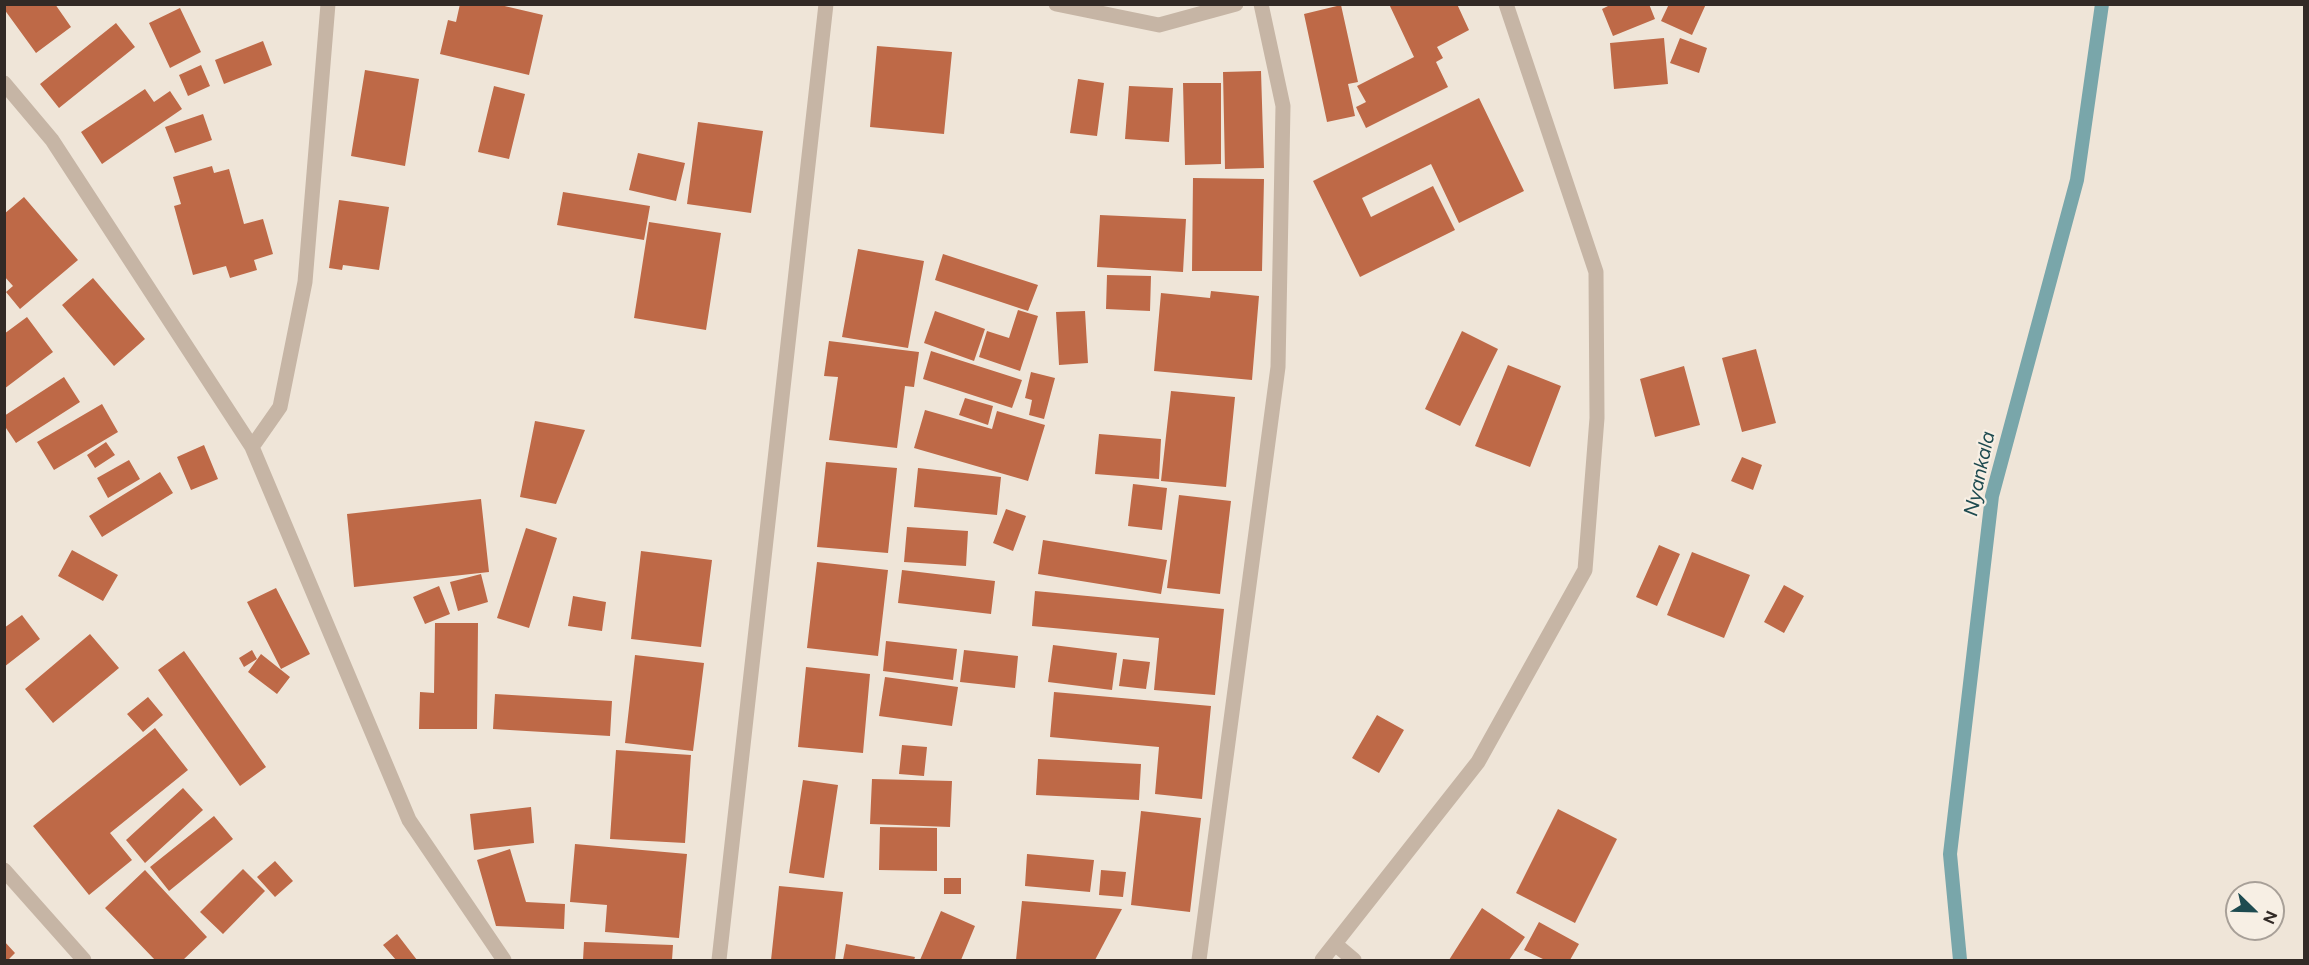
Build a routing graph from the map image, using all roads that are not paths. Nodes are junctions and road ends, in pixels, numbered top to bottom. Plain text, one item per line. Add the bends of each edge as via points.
1 (328, 4) edge
2 (826, 4) edge
3 (1056, 4) edge
4 (1236, 4) edge
5 (1261, 4) edge
6 (1506, 4) edge
7 (4, 83) edge
8 (252, 447) junction
9 (4, 870) edge
10 (1335, 944) junction
11 (84, 960) edge
12 (504, 960) edge
13 (719, 960) edge
14 (1199, 960) edge
15 (1322, 960) edge
16 (1354, 960) edge

1 - 8 street via 305,282 280,407
2 - 13 street
3 - 4 street via 1159,25
5 - 14 street via 1283,106 1278,367
6 - 10 street via 1596,272 1597,418 1585,570 1478,762
7 - 8 street via 52,140
8 - 12 street via 410,820
9 - 11 street
10 - 15 street
10 - 16 street

